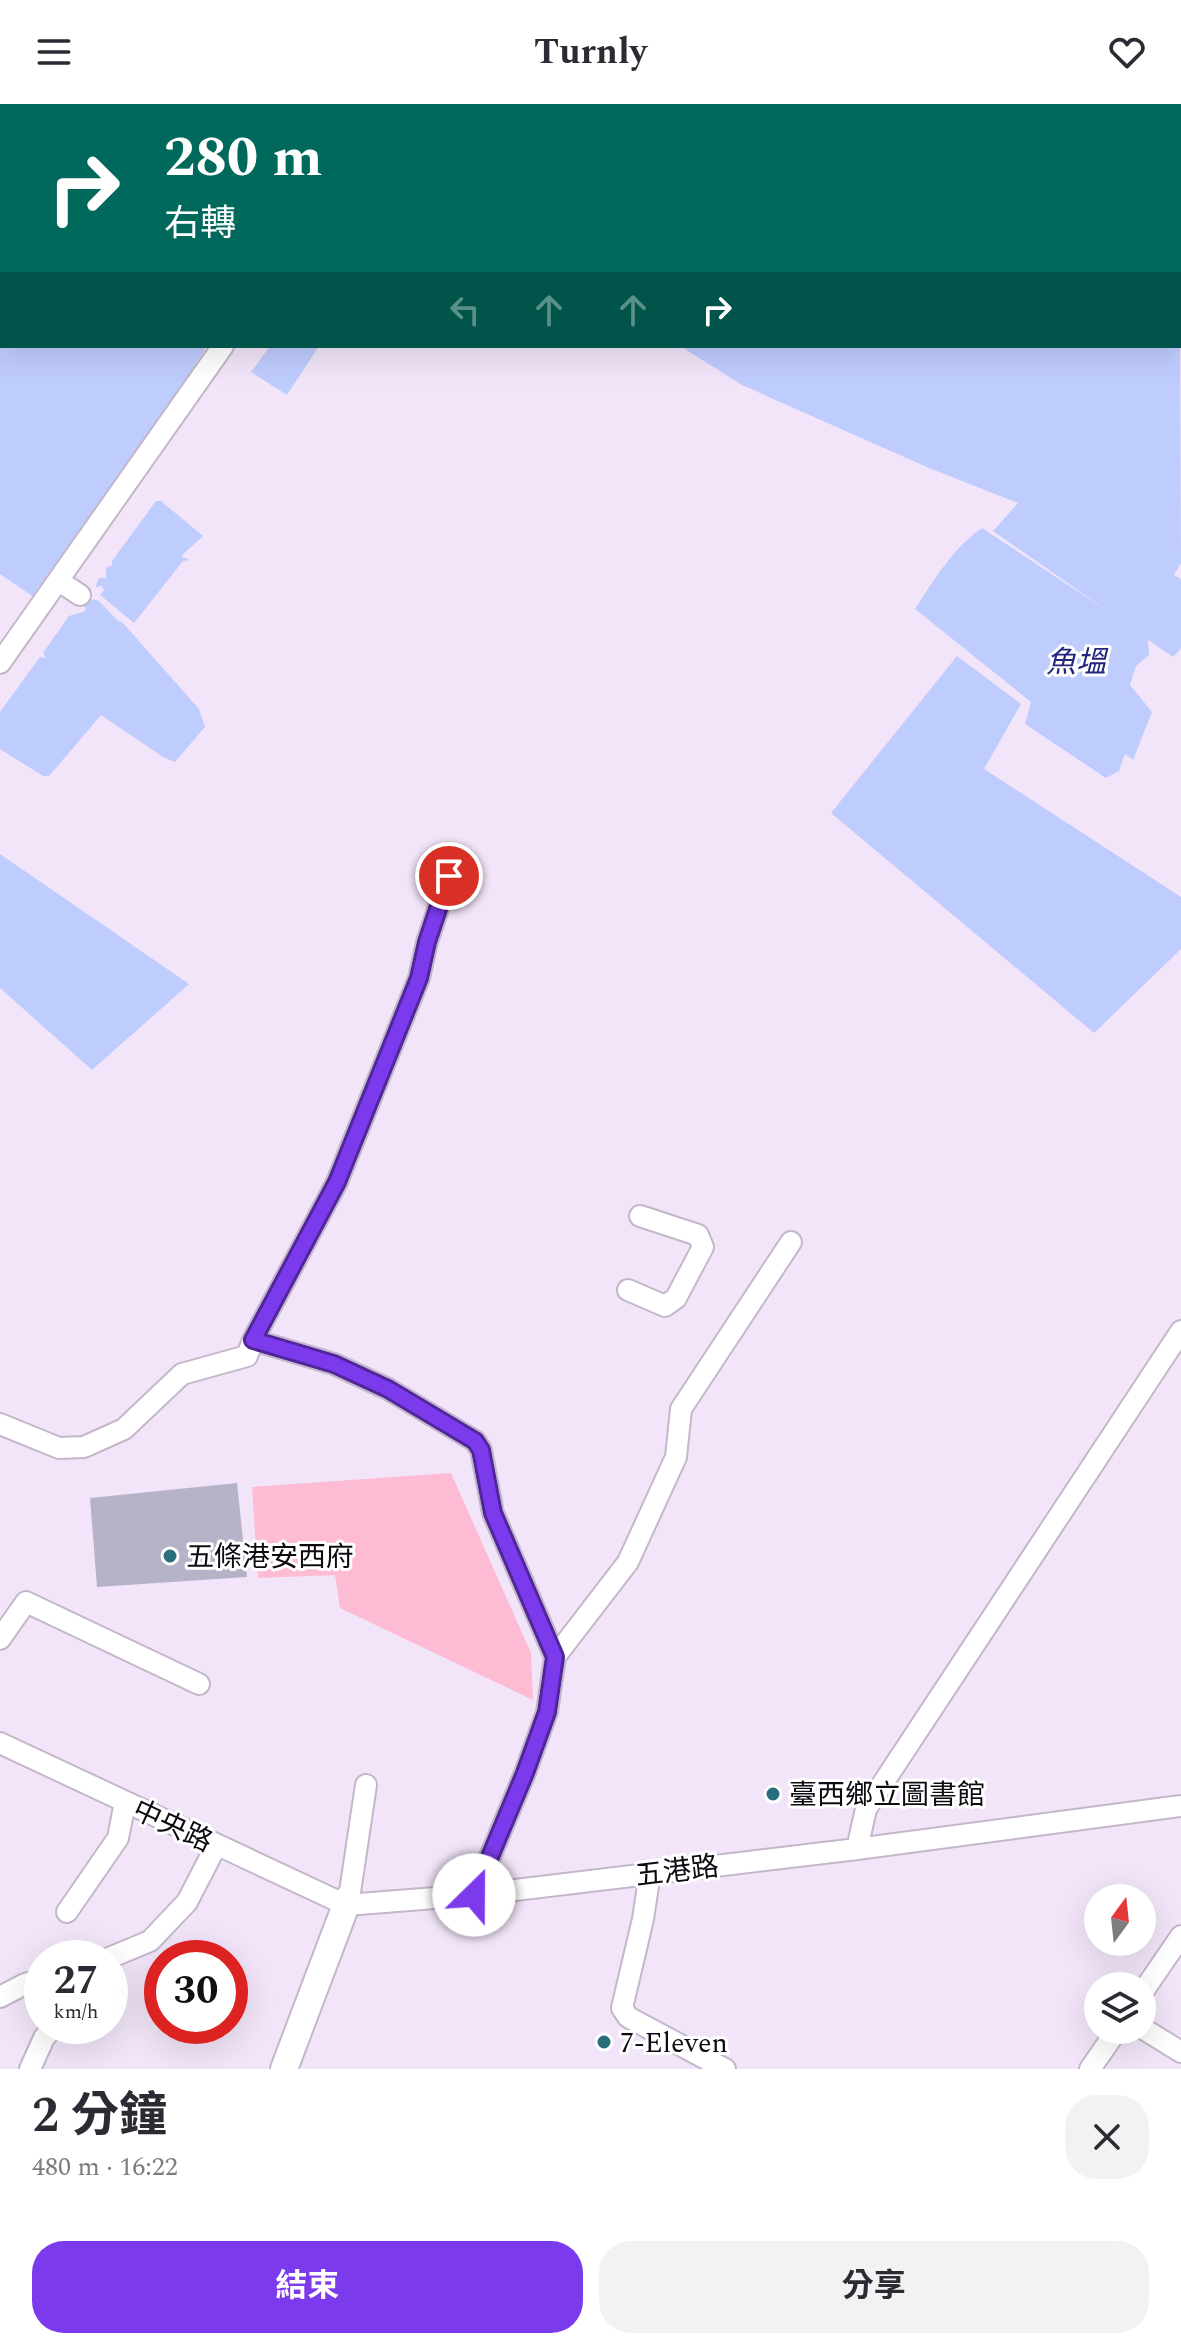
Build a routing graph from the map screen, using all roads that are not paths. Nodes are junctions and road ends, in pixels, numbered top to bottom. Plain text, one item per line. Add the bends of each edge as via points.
1 (222, 348) edge
2 (59, 581) junction
3 (80, 595) dead end
4 (0, 663) edge
5 (449, 876) dead end
6 (640, 1216) dead end
7 (791, 1242) dead end
8 (628, 1290) dead end
9 (1181, 1331) edge
10 (253, 1340) junction
11 (0, 1424) edge
12 (0, 1639) edge
13 (555, 1657) junction
14 (199, 1684) dead end
15 (0, 1743) edge
16 (366, 1785) dead end
17 (125, 1802) junction
18 (1181, 1806) edge
19 (216, 1846) junction
20 (857, 1849) junction
21 (650, 1873) junction
22 (474, 1895) junction
23 (343, 1904) junction
24 (67, 1912) dead end
25 (1181, 1936) edge
26 (128, 1950) edge
27 (1156, 1973) edge
28 (24, 1985) edge
29 (0, 1997) edge
30 (1156, 2037) edge
31 (41, 2044) edge
32 (1107, 2044) edge
33 (1181, 2052) edge
34 (30, 2069) edge
35 (284, 2069) edge
36 (725, 2069) edge
37 (1090, 2069) edge

1 - 2 street
2 - 3 street
2 - 4 street
5 - 10 street via 419,978 337,1182
6 - 8 street via 698,1235 703,1247 676,1298 665,1306
7 - 13 street via 681,1409 676,1457 628,1562
9 - 20 street via 866,1809
10 - 11 street via 247,1356 182,1374 124,1429 84,1447 59,1448
10 - 13 street via 334,1364 475,1441 493,1513
12 - 14 street via 26,1602
13 - 22 street via 547,1712
15 - 17 street, 中央路
16 - 23 street via 350,1892
17 - 19 street, 中央路
17 - 24 street via 118,1838
18 - 20 street, 五港路
19 - 23 street, 中央路
19 - 26 street via 187,1902 150,1941
20 - 21 street, 五港路
21 - 22 street, 五港路
21 - 36 street via 622,2008 628,2017
22 - 23 street, 五港路
23 - 35 main road
25 - 27 street
28 - 29 street
30 - 33 street
31 - 34 street
32 - 37 street

